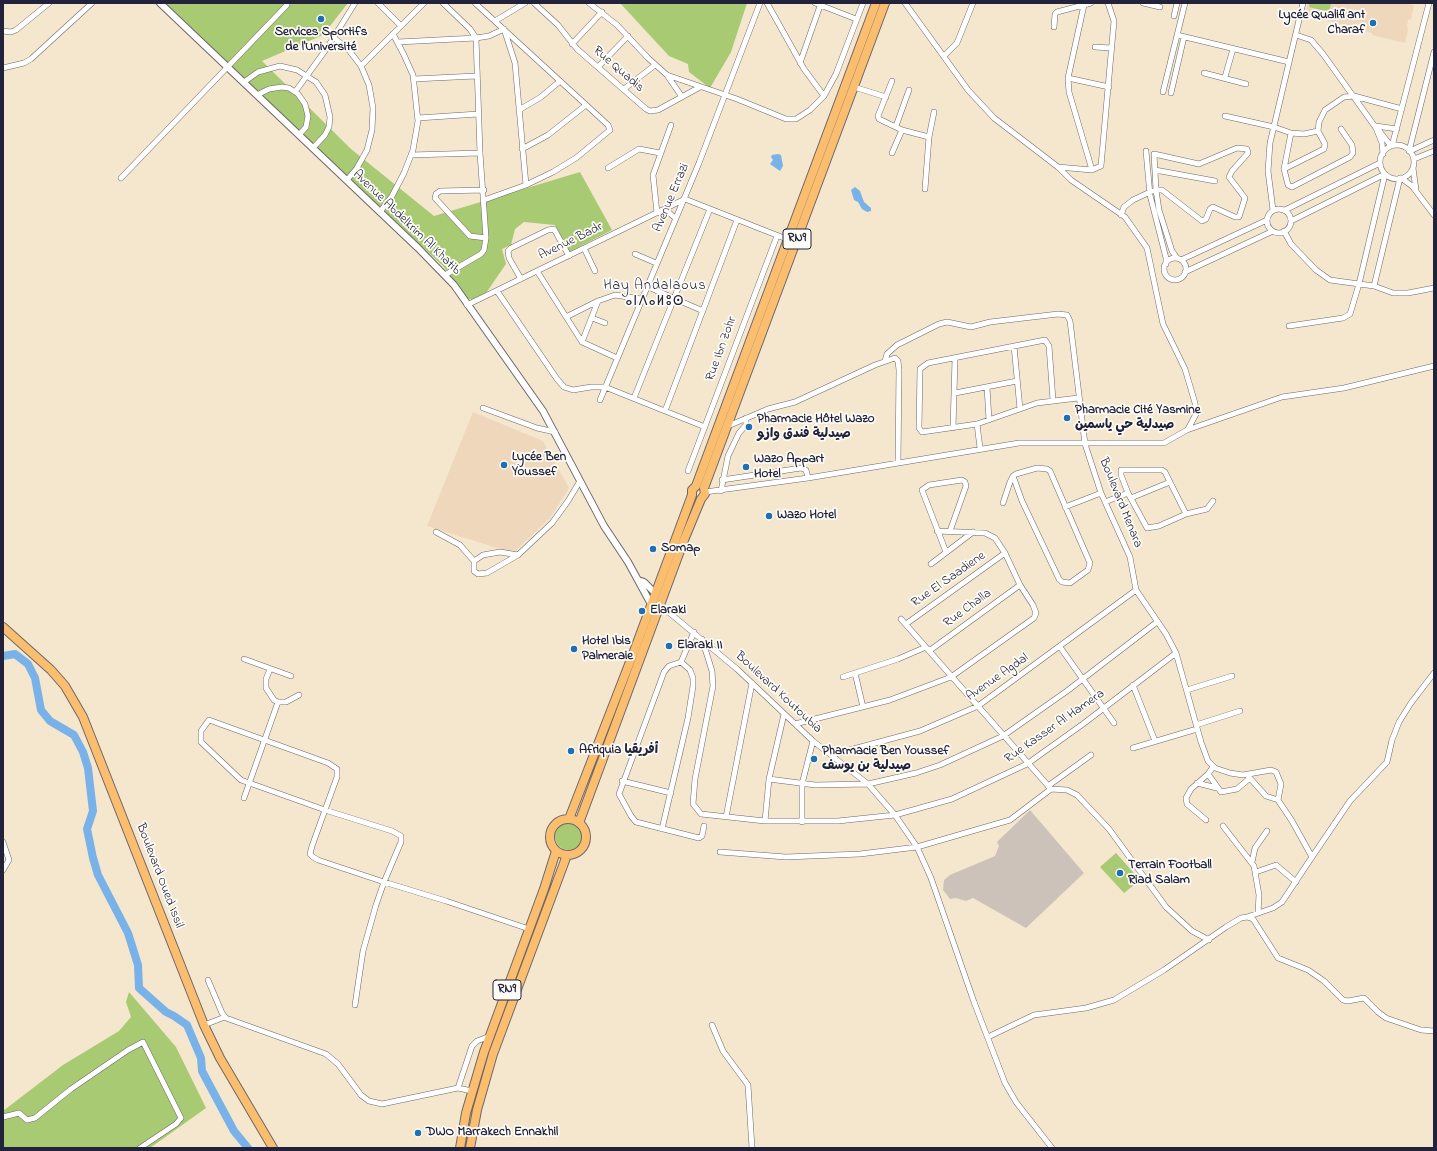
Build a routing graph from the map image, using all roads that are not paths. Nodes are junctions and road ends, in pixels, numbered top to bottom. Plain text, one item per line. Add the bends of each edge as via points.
1 (49, 3) edge
2 (92, 3) edge
3 (160, 3) edge
4 (355, 3) edge
5 (378, 3) edge
6 (424, 3) edge
7 (443, 3) edge
8 (475, 3) edge
9 (525, 3) edge
10 (534, 3) edge
11 (589, 3) edge
12 (760, 3) edge
13 (767, 3) edge
14 (814, 3) edge
15 (863, 3) edge
16 (876, 3) edge
17 (885, 3) edge
18 (905, 3) edge
19 (973, 3) edge
20 (1091, 3) edge
21 (1108, 3) edge
22 (1143, 3) edge
23 (1177, 3) edge
24 (1185, 3) edge
25 (1303, 3) edge
26 (1429, 3) edge
27 (821, 4) edge
28 (287, 5) dead end
29 (1084, 5) junction
30 (1160, 7) dead end
31 (602, 12) junction
32 (1174, 16) dead end
33 (856, 19) junction
34 (495, 21) junction
35 (401, 26) junction
36 (1054, 27) dead end
37 (504, 29) junction
38 (3, 31) edge
39 (393, 34) junction
40 (1177, 34) junction
41 (1296, 35) junction
42 (628, 36) junction
43 (1184, 37) junction
44 (334, 38) junction
45 (476, 38) junction
46 (398, 42) junction
47 (572, 44) junction
48 (1094, 47) dead end
49 (1112, 48) junction
50 (1232, 49) junction
51 (1434, 52) edge
52 (944, 56) junction
53 (1289, 62) junction
54 (800, 63) junction
55 (655, 65) junction
56 (361, 66) junction
57 (598, 66) junction
58 (228, 67) junction
59 (3, 68) edge
60 (1204, 73) dead end
61 (308, 75) junction
62 (667, 75) junction
63 (476, 76) junction
64 (1225, 77) junction
65 (1068, 78) junction
66 (414, 79) junction
67 (560, 81) junction
68 (892, 81) dead end
69 (244, 82) junction
70 (1246, 84) dead end
71 (854, 86) junction
72 (700, 87) junction
73 (1109, 87) junction
74 (624, 89) junction
75 (909, 90) dead end
76 (295, 92) junction
77 (1163, 92) dead end
78 (1171, 93) dead end
79 (257, 95) junction
80 (724, 95) junction
81 (824, 96) junction
82 (1354, 96) junction
83 (682, 97) junction
84 (886, 97) junction
85 (586, 105) junction
86 (1402, 109) junction
87 (520, 110) junction
88 (934, 112) dead end
89 (478, 114) junction
90 (1225, 116) dead end
91 (418, 118) junction
92 (671, 125) dead end
93 (896, 126) junction
94 (1274, 127) junction
95 (1376, 127) junction
96 (1341, 129) dead end
97 (1397, 129) junction
98 (902, 130) junction
99 (1318, 131) junction
100 (1291, 134) junction
101 (299, 135) junction
102 (930, 137) junction
103 (1434, 140) edge
104 (1392, 146) junction
105 (313, 148) junction
106 (522, 148) junction
107 (1146, 151) dead end
108 (1410, 151) junction
109 (1434, 151) edge
110 (480, 153) junction
111 (660, 153) junction
112 (892, 153) dead end
113 (1383, 154) junction
114 (411, 155) junction
115 (1414, 159) junction
116 (1380, 163) junction
117 (1058, 167) junction
118 (608, 168) dead end
119 (1413, 168) junction
120 (1284, 169) junction
121 (1092, 170) junction
122 (1155, 170) junction
123 (1385, 174) junction
124 (121, 178) dead end
125 (1401, 178) junction
126 (347, 180) junction
127 (1215, 180) dead end
128 (526, 185) junction
129 (925, 189) dead end
130 (484, 190) junction
131 (1156, 190) junction
132 (1416, 191) junction
133 (1150, 192) junction
134 (685, 199) junction
135 (484, 200) junction
136 (665, 208) junction
137 (710, 209) junction
138 (1273, 210) junction
139 (1285, 210) junction
140 (380, 212) junction
141 (657, 213) junction
142 (1122, 214) junction
143 (1434, 215) edge
144 (675, 218) junction
145 (737, 220) junction
146 (1267, 220) junction
147 (1291, 221) junction
148 (1274, 231) junction
149 (1284, 231) junction
150 (777, 236) junction
151 (486, 238) junction
152 (789, 240) junction
153 (584, 248) junction
154 (635, 254) dead end
155 (569, 256) junction
156 (1179, 260) junction
157 (656, 263) junction
158 (1166, 264) junction
159 (538, 271) junction
160 (595, 271) dead end
161 (1185, 272) junction
162 (1165, 274) junction
163 (445, 275) junction
164 (1154, 276) junction
165 (521, 279) junction
166 (1359, 284) junction
167 (646, 286) junction
168 (1374, 286) junction
169 (1434, 288) edge
170 (498, 291) junction
171 (674, 297) junction
172 (641, 299) junction
173 (598, 300) junction
174 (468, 305) junction
175 (703, 311) junction
176 (566, 317) junction
177 (592, 318) junction
178 (605, 323) dead end
179 (1289, 326) dead end
180 (582, 342) junction
181 (1014, 346) junction
182 (617, 358) junction
183 (955, 359) junction
184 (885, 361) junction
185 (1434, 366) edge
186 (1017, 381) junction
187 (605, 387) junction
188 (987, 387) junction
189 (955, 393) junction
190 (634, 398) junction
191 (1078, 398) junction
192 (600, 400) dead end
193 (1053, 400) junction
194 (483, 408) dead end
195 (1020, 409) junction
196 (665, 411) junction
197 (746, 418) junction
198 (989, 420) junction
199 (977, 424) junction
200 (728, 426) junction
201 (705, 427) junction
202 (953, 428) junction
203 (1188, 429) junction
204 (555, 432) junction
205 (1085, 444) junction
206 (980, 448) junction
207 (898, 463) junction
208 (688, 471) dead end
209 (1013, 476) junction
210 (808, 478) junction
211 (722, 480) junction
212 (580, 481) junction
213 (1170, 482) junction
214 (701, 491) junction
215 (721, 491) junction
216 (1101, 492) junction
217 (1130, 495) junction
218 (1213, 501) dead end
219 (1003, 502) dead end
220 (1105, 502) junction
221 (1065, 507) junction
222 (1186, 514) junction
223 (937, 531) junction
224 (950, 531) junction
225 (436, 532) dead end
226 (973, 532) junction
227 (946, 552) junction
228 (1006, 553) junction
229 (518, 555) junction
230 (474, 561) junction
231 (931, 564) dead end
232 (638, 580) junction
233 (1020, 585) junction
234 (1136, 590) junction
235 (655, 593) junction
236 (651, 604) junction
237 (660, 605) junction
238 (902, 619) dead end
239 (1157, 622) junction
240 (906, 624) junction
241 (3, 628) edge
242 (694, 632) junction
243 (702, 639) junction
244 (1060, 647) junction
245 (927, 649) junction
246 (1176, 653) junction
247 (244, 659) dead end
248 (681, 662) junction
249 (270, 669) junction
250 (1434, 673) edge
251 (855, 674) junction
252 (291, 676) dead end
253 (1232, 676) dead end
254 (843, 677) dead end
255 (952, 677) junction
256 (1082, 679) junction
257 (752, 683) junction
258 (1133, 685) junction
259 (1187, 690) junction
260 (299, 695) dead end
261 (278, 702) junction
262 (978, 706) junction
263 (863, 707) junction
264 (1103, 708) junction
265 (1240, 711) dead end
266 (784, 714) junction
267 (1114, 723) dead end
268 (794, 724) junction
269 (1197, 727) junction
270 (1003, 736) junction
271 (266, 740) junction
272 (813, 741) junction
273 (1155, 741) junction
274 (1133, 748) dead end
275 (831, 755) junction
276 (1091, 755) dead end
277 (1027, 764) junction
278 (1213, 767) junction
279 (1208, 774) junction
280 (1248, 776) junction
281 (769, 779) junction
282 (622, 781) junction
283 (250, 783) junction
284 (1197, 783) junction
285 (802, 784) junction
286 (868, 784) junction
287 (1049, 787) junction
288 (1217, 788) junction
289 (670, 793) junction
290 (244, 798) dead end
291 (1278, 800) junction
292 (325, 810) junction
293 (895, 815) junction
294 (726, 817) junction
295 (569, 819) junction
296 (1206, 820) dead end
297 (765, 822) junction
298 (802, 822) junction
299 (579, 823) junction
300 (704, 826) dead end
301 (1223, 826) dead end
302 (662, 829) junction
303 (1267, 831) dead end
304 (3, 842) edge
305 (917, 847) junction
306 (556, 851) junction
307 (720, 852) dead end
308 (567, 855) junction
309 (1312, 857) junction
310 (1252, 862) junction
311 (3, 870) edge
312 (1256, 872) junction
313 (384, 882) junction
314 (1296, 882) junction
315 (1258, 913) junction
316 (1247, 917) junction
317 (529, 929) junction
318 (1209, 940) junction
319 (208, 980) dead end
320 (354, 1005) dead end
321 (225, 1016) junction
322 (204, 1025) junction
323 (712, 1025) dead end
324 (1434, 1031) edge
325 (490, 1036) junction
326 (988, 1037) junction
327 (458, 1088) junction
328 (472, 1091) junction
329 (3, 1117) edge
330 (140, 1148) edge
331 (273, 1148) edge
332 (460, 1148) edge
333 (470, 1148) edge
334 (752, 1148) edge
335 (1052, 1148) edge

1 - 38 street via 13,31
2 - 59 street via 31,60
3 - 58 street, Avenue Abdelkrim Al Khatib
4 - 44 street
5 - 35 street
6 - 35 street
7 - 45 street
8 - 34 street
9 - 34 street
10 - 47 street, Rue Quadis
11 - 31 street
12 - 80 street, Avenue Errazi
13 - 54 street
14 - 27 street
15 - 33 street
16 - 152 main road, RN9
17 - 71 main road, RN9
18 - 52 street
19 - 52 street via 957,43
20 - 29 street
21 - 49 street via 1114,22
22 - 30 street
23 - 32 street
24 - 40 street
25 - 41 street
26 - 86 street
27 - 33 street
27 - 54 street
28 - 58 street
29 - 36 street via 1056,13
29 - 65 street
31 - 42 street
31 - 47 street
33 - 81 street via 836,74
34 - 37 street
35 - 39 street
37 - 45 street via 489,36
37 - 67 street
37 - 87 street via 515,64
39 - 46 street
39 - 56 street
40 - 43 street
40 - 77 street
41 - 53 street
41 - 82 street via 1314,42
42 - 55 street
42 - 57 street
43 - 50 street
43 - 78 street
44 - 56 street via 348,49
44 - 61 street
45 - 46 street
45 - 63 street
46 - 66 street
47 - 57 street, Rue Quadis
48 - 49 street
49 - 73 street
50 - 53 street
50 - 64 street
51 - 108 street
52 - 117 street via 968,90 994,118
53 - 94 street
54 - 81 street
55 - 62 street
55 - 74 street
56 - 126 street via 371,92 373,124 367,150
57 - 74 street, Rue Quadis
58 - 69 street, Avenue Abdelkrim Al Khatib
58 - 124 street
60 - 64 street
61 - 69 street via 291,68 274,67 258,72
61 - 76 street
61 - 105 street via 322,90 330,111 327,131
62 - 72 street
62 - 83 street
63 - 66 street
63 - 89 street
64 - 70 street
65 - 73 street
65 - 121 street via 1069,92
66 - 91 street
67 - 85 street
67 - 87 street
68 - 84 street
69 - 79 street, Avenue Abdelkrim Al Khatib
71 - 84 street
71 - 200 main road, RN9
72 - 80 street
72 - 83 street, Rue Quadis
73 - 121 street via 1102,161 1099,168
74 - 83 street, Rue Quadis via 650,111 658,110
75 - 93 street
76 - 79 street via 285,87 277,87
76 - 101 street via 303,100 308,116 306,126
79 - 101 street, Avenue Abdelkrim Al Khatib
80 - 81 street via 790,120 810,110
80 - 134 street, Avenue Errazi
82 - 86 street
82 - 95 street
82 - 99 street via 1344,98 1325,110
84 - 93 street via 879,119
85 - 106 street via 548,134
85 - 128 street via 608,125 610,130 564,166
86 - 97 street
87 - 106 street
88 - 102 street
89 - 91 street
89 - 110 street
90 - 94 street
91 - 114 street
92 - 111 street
93 - 98 street
94 - 100 street
94 - 138 street via 1268,158
95 - 97 street
95 - 104 street
95 - 113 street
96 - 120 street via 1353,148 1348,159 1292,187 1288,185
97 - 104 street
98 - 102 street
98 - 112 street
99 - 100 street
99 - 120 street via 1325,144 1324,149
100 - 120 street
101 - 105 street, Avenue Abdelkrim Al Khatib
102 - 129 street
103 - 108 street
104 - 108 street via 1402,146
104 - 113 street
105 - 126 street, Avenue Abdelkrim Al Khatib
106 - 128 street
107 - 133 street
108 - 115 street
109 - 115 street
110 - 114 street
110 - 130 street
111 - 118 street via 639,149
111 - 141 street via 653,175
113 - 116 street
114 - 140 street via 397,189
115 - 119 street
116 - 123 street
116 - 139 street
117 - 121 street
117 - 142 street via 1071,180
119 - 125 street via 1407,176
119 - 132 street
122 - 127 street
122 - 131 street
122 - 131 street via 1153,156 1156,153 1199,164 1241,147 1248,150 1229,177 1245,198 1241,216 1238,218 1213,207 1202,221 1162,190
123 - 125 street via 1392,178
123 - 147 street
123 - 166 street
125 - 132 street
125 - 168 street
126 - 140 street, Avenue Abdelkrim Al Khatib
128 - 135 street
130 - 135 street
130 - 151 street via 440,191 435,198 470,236
131 - 133 street
131 - 156 street via 1166,234 1172,252
132 - 143 street
133 - 142 street via 1124,207
133 - 158 street
134 - 136 street, Avenue Badr
134 - 137 street
134 - 144 street, Avenue Errazi
135 - 151 street
136 - 141 street, Avenue Badr
136 - 144 street
137 - 145 street
137 - 171 street
138 - 139 street
138 - 146 street
139 - 147 street
140 - 163 street, Avenue Abdelkrim Al Khatib
141 - 153 street, Avenue Badr
142 - 164 street via 1147,248
144 - 157 street, Avenue Errazi
145 - 150 street
145 - 175 street
146 - 148 street
146 - 156 street
147 - 149 street via 1290,226
148 - 149 street
148 - 161 street
149 - 166 street via 1291,244 1316,270 1333,281
150 - 152 street
150 - 201 street, Rue Ibn Zohr
151 - 163 street via 481,254
152 - 214 main road, RN9
153 - 155 street, Avenue Badr
153 - 160 street
154 - 157 street
155 - 159 street, Avenue Badr
155 - 165 street via 554,229 548,230 508,251 509,258
156 - 158 street via 1172,259
156 - 161 street via 1184,264
157 - 167 street, Avenue Errazi
158 - 162 street
159 - 165 street, Avenue Badr
159 - 176 street
161 - 162 street via 1176,280
162 - 164 street
163 - 174 street, Avenue Abdelkrim Al Khatib
164 - 203 street via 1163,324 1185,369 1195,404 1196,414
165 - 170 street, Avenue Badr
166 - 168 street
166 - 179 street via 1351,312 1346,317
167 - 171 street
167 - 172 street, Avenue Errazi
168 - 169 street via 1393,293
170 - 174 street, Avenue Badr
170 - 187 street via 560,384 568,390
171 - 175 street
171 - 190 street
172 - 173 street via 618,294
172 - 182 street, Avenue Errazi
173 - 176 street
173 - 177 street
174 - 204 street, Avenue Abdelkrim Al Khatib via 531,393
175 - 196 street
176 - 180 street
177 - 178 street
177 - 180 street
180 - 182 street
181 - 183 street
181 - 186 street
181 - 193 street via 1047,341
182 - 187 street, Avenue Errazi
183 - 189 street
183 - 202 street via 921,367 919,397 921,432
184 - 191 street, Boulevard Menara via 887,354 897,345 939,324 952,322 971,327 990,322 1065,313 1070,321
184 - 197 street via 802,399
184 - 207 street via 894,358 898,364
185 - 203 street via 1344,388 1282,397
186 - 188 street
186 - 195 street
187 - 190 street
187 - 192 street, Avenue Errazi
188 - 189 street
188 - 198 street
189 - 202 street
190 - 196 street
191 - 193 street
191 - 205 street, Boulevard Menara
193 - 195 street
194 - 204 street
195 - 198 street
196 - 201 street
197 - 200 street
197 - 211 street via 746,425 731,449
198 - 199 street
199 - 202 street
199 - 206 street
200 - 214 main road, RN9
201 - 208 street, Rue Ibn Zohr
203 - 205 street via 1170,441 1158,444
204 - 212 street, Avenue Abdelkrim Al Khatib
205 - 206 street via 1019,443
205 - 216 street, Boulevard Menara
206 - 207 street
207 - 210 street
209 - 219 street
209 - 221 street via 1030,469 1048,470
209 - 221 street via 1058,579 1067,584 1088,570 1090,563
210 - 211 street via 806,470 801,468
210 - 215 street
211 - 215 street
212 - 229 street via 552,523
212 - 232 street, Avenue Abdelkrim Al Khatib via 604,526
213 - 217 street
213 - 217 street via 1162,470 1122,470 1121,474
213 - 222 street
214 - 215 street
214 - 235 main road via 696,499 692,495
214 - 237 main road, RN9
216 - 220 street, Boulevard Menara
216 - 221 street
217 - 220 street
217 - 222 street via 1147,528 1159,526
218 - 222 street via 1207,509
220 - 234 street, Boulevard Menara via 1128,553
223 - 224 street
223 - 224 street via 922,490 929,485 962,480 966,486
223 - 227 street
224 - 226 street
225 - 230 street via 460,545
226 - 227 street
226 - 228 street via 991,534
227 - 231 street
228 - 233 street
228 - 240 street, Rue El Saadiene
229 - 230 street via 496,552 483,555
229 - 230 street via 492,571 481,574 474,571
232 - 235 street, Avenue Abdelkrim Al Khatib via 644,582
232 - 236 street, Avenue Abdelkrim Al Khatib
233 - 245 street, Rue Challa
233 - 255 street via 1033,605 1036,613 1034,618
234 - 239 street, Boulevard Menara
234 - 244 street, Avenue Agdal
235 - 236 main road
236 - 295 main road
237 - 242 street, Boulevard Koutoubia
237 - 299 main road, RN9
238 - 240 street
239 - 246 street, Boulevard Menara
239 - 256 street
240 - 245 street
241 - 322 main road, Boulevard Oued Issil via 51,670 83,717
242 - 243 street, Boulevard Koutoubia
242 - 248 street
243 - 257 street, Boulevard Koutoubia
243 - 294 street, Rue Kasser Al Hamera via 712,671 713,686 692,800 694,808 701,814
244 - 256 street
244 - 262 street, Avenue Agdal
245 - 251 street, Rue Challa
245 - 255 street
246 - 258 street, Rue Kasser Al Hamera
246 - 259 street, Boulevard Menara
247 - 249 street
248 - 282 street via 669,666 664,672
248 - 289 street via 690,670 693,686
249 - 252 street
249 - 261 street via 266,688 269,696
250 - 309 street via 1399,722 1384,766 1350,801
251 - 254 street, Rue Challa
251 - 263 street
253 - 259 street
255 - 262 street
255 - 263 street via 902,696
256 - 264 street
256 - 270 street
257 - 266 street, Boulevard Koutoubia
257 - 294 street
258 - 264 street, Rue Kasser Al Hamera
258 - 273 street
259 - 269 street, Boulevard Menara
260 - 261 street
261 - 271 street
262 - 270 street
262 - 275 street, Avenue Agdal via 920,731
263 - 268 street
264 - 267 street
264 - 277 street, Rue Kasser Al Hamera
265 - 269 street
266 - 268 street, Boulevard Koutoubia
266 - 281 street
268 - 272 street, Boulevard Koutoubia
269 - 273 street
269 - 278 street, Boulevard Menara via 1205,755
270 - 277 street
270 - 286 street via 940,765
271 - 283 street
271 - 283 street via 212,720 206,722 201,731 200,739 203,745 235,776
271 - 292 street via 335,768 336,777
272 - 275 street, Boulevard Koutoubia
272 - 285 street
273 - 274 street
275 - 286 street, Boulevard Koutoubia
276 - 287 street
277 - 287 street
277 - 293 street, Rue Kasser Al Hamera via 952,799
278 - 279 street
278 - 280 street
279 - 284 street
279 - 288 street
280 - 288 street via 1239,788 1230,792 1221,792
280 - 291 street via 1266,796
280 - 291 street via 1271,770 1276,772 1281,784
281 - 285 street
281 - 297 street
282 - 289 street
282 - 302 street via 619,796 634,820
283 - 290 street
283 - 292 street
284 - 288 street
284 - 296 street via 1186,801
285 - 286 street
285 - 298 street
286 - 293 street, Boulevard Koutoubia
287 - 305 street via 1010,820
287 - 318 street via 1067,790 1077,795 1109,829 1166,907 1192,931
289 - 302 street
291 - 309 street
292 - 313 street via 312,846 312,856
292 - 313 street via 399,834 401,842
293 - 298 street, Rue Kasser Al Hamera
293 - 305 street, Boulevard Koutoubia
294 - 297 street, Rue Kasser Al Hamera
295 - 299 main road
295 - 306 main road via 559,822 552,829 550,838
297 - 298 street, Rue Kasser Al Hamera
299 - 308 main road via 586,832 585,844 578,852
300 - 302 street via 699,838
301 - 310 street
303 - 310 street via 1255,848
304 - 311 street via 9,860
305 - 307 street via 860,854 786,857
305 - 326 street, Boulevard Koutoubia via 931,878
306 - 308 main road
306 - 317 main road, RN9
308 - 333 main road, RN9 via 493,1054 477,1110
309 - 314 street
310 - 312 street
312 - 314 street via 1276,865
312 - 315 street
313 - 317 street
313 - 320 street via 362,952
314 - 315 street via 1278,906
315 - 316 street
316 - 318 street via 1241,918
316 - 324 street via 1253,919 1278,958 1308,970 1324,980 1343,1000 1364,998 1386,1018 1421,1030
317 - 325 main road, RN9
318 - 326 street via 1114,1000 1086,1008 1034,1015
319 - 321 street
321 - 322 street
321 - 327 street via 326,1054 338,1064 361,1096 373,1102 382,1104
322 - 331 main road, Boulevard Oued Issil via 220,1058
323 - 334 street via 723,1051 748,1085
325 - 327 street via 472,1046
325 - 328 main road, RN9
326 - 335 street, Boulevard Koutoubia via 1005,1082 1016,1102
327 - 328 street
328 - 332 main road, RN9
329 - 330 street via 19,1113 27,1120 35,1118 77,1085 144,1042 181,1118

